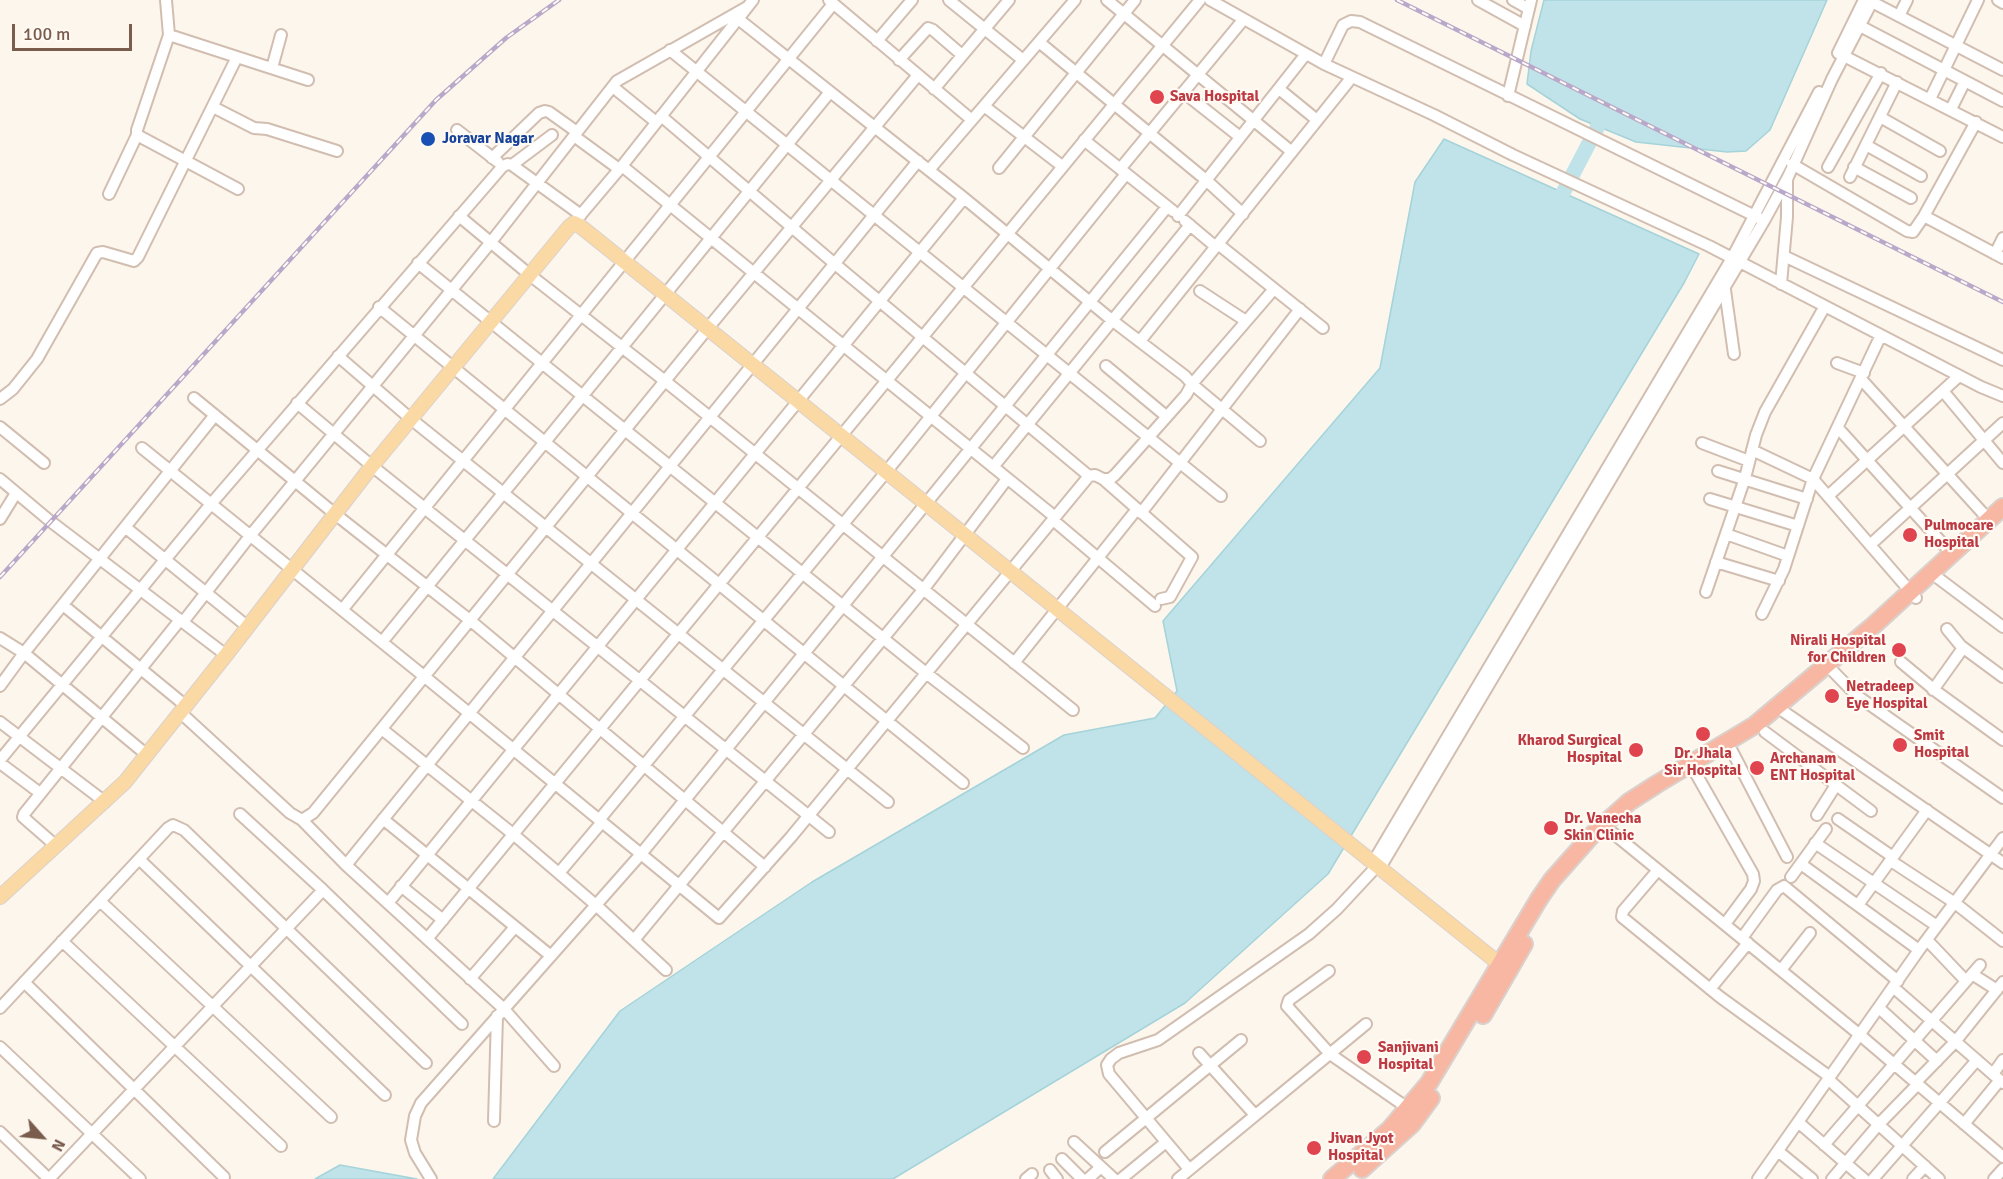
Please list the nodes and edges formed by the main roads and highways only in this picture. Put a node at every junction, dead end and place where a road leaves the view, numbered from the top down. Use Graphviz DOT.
graph roads {
  1 [pos="2003,507"];
  2 [pos="1996,520"];
  3 [pos="1913,595"];
  4 [pos="1782,710"];
  5 [pos="1607,827"];
  6 [pos="0,897"];
  7 [pos="1504,968"];
  8 [pos="1332,1179"];
  9 [pos="1350,1179"];
  1 -- 2 [label="highway"];
  2 -- 3 [label="highway"];
  2 -- 3 [label="highway"];
  3 -- 4 [label="highway"];
  4 -- 5 [label="highway"];
  4 -- 5 [label="highway"];
  5 -- 7 [label="highway"];
  6 -- 7 [label="main road"];
  7 -- 8 [label="highway"];
  7 -- 9 [label="highway"];
}
